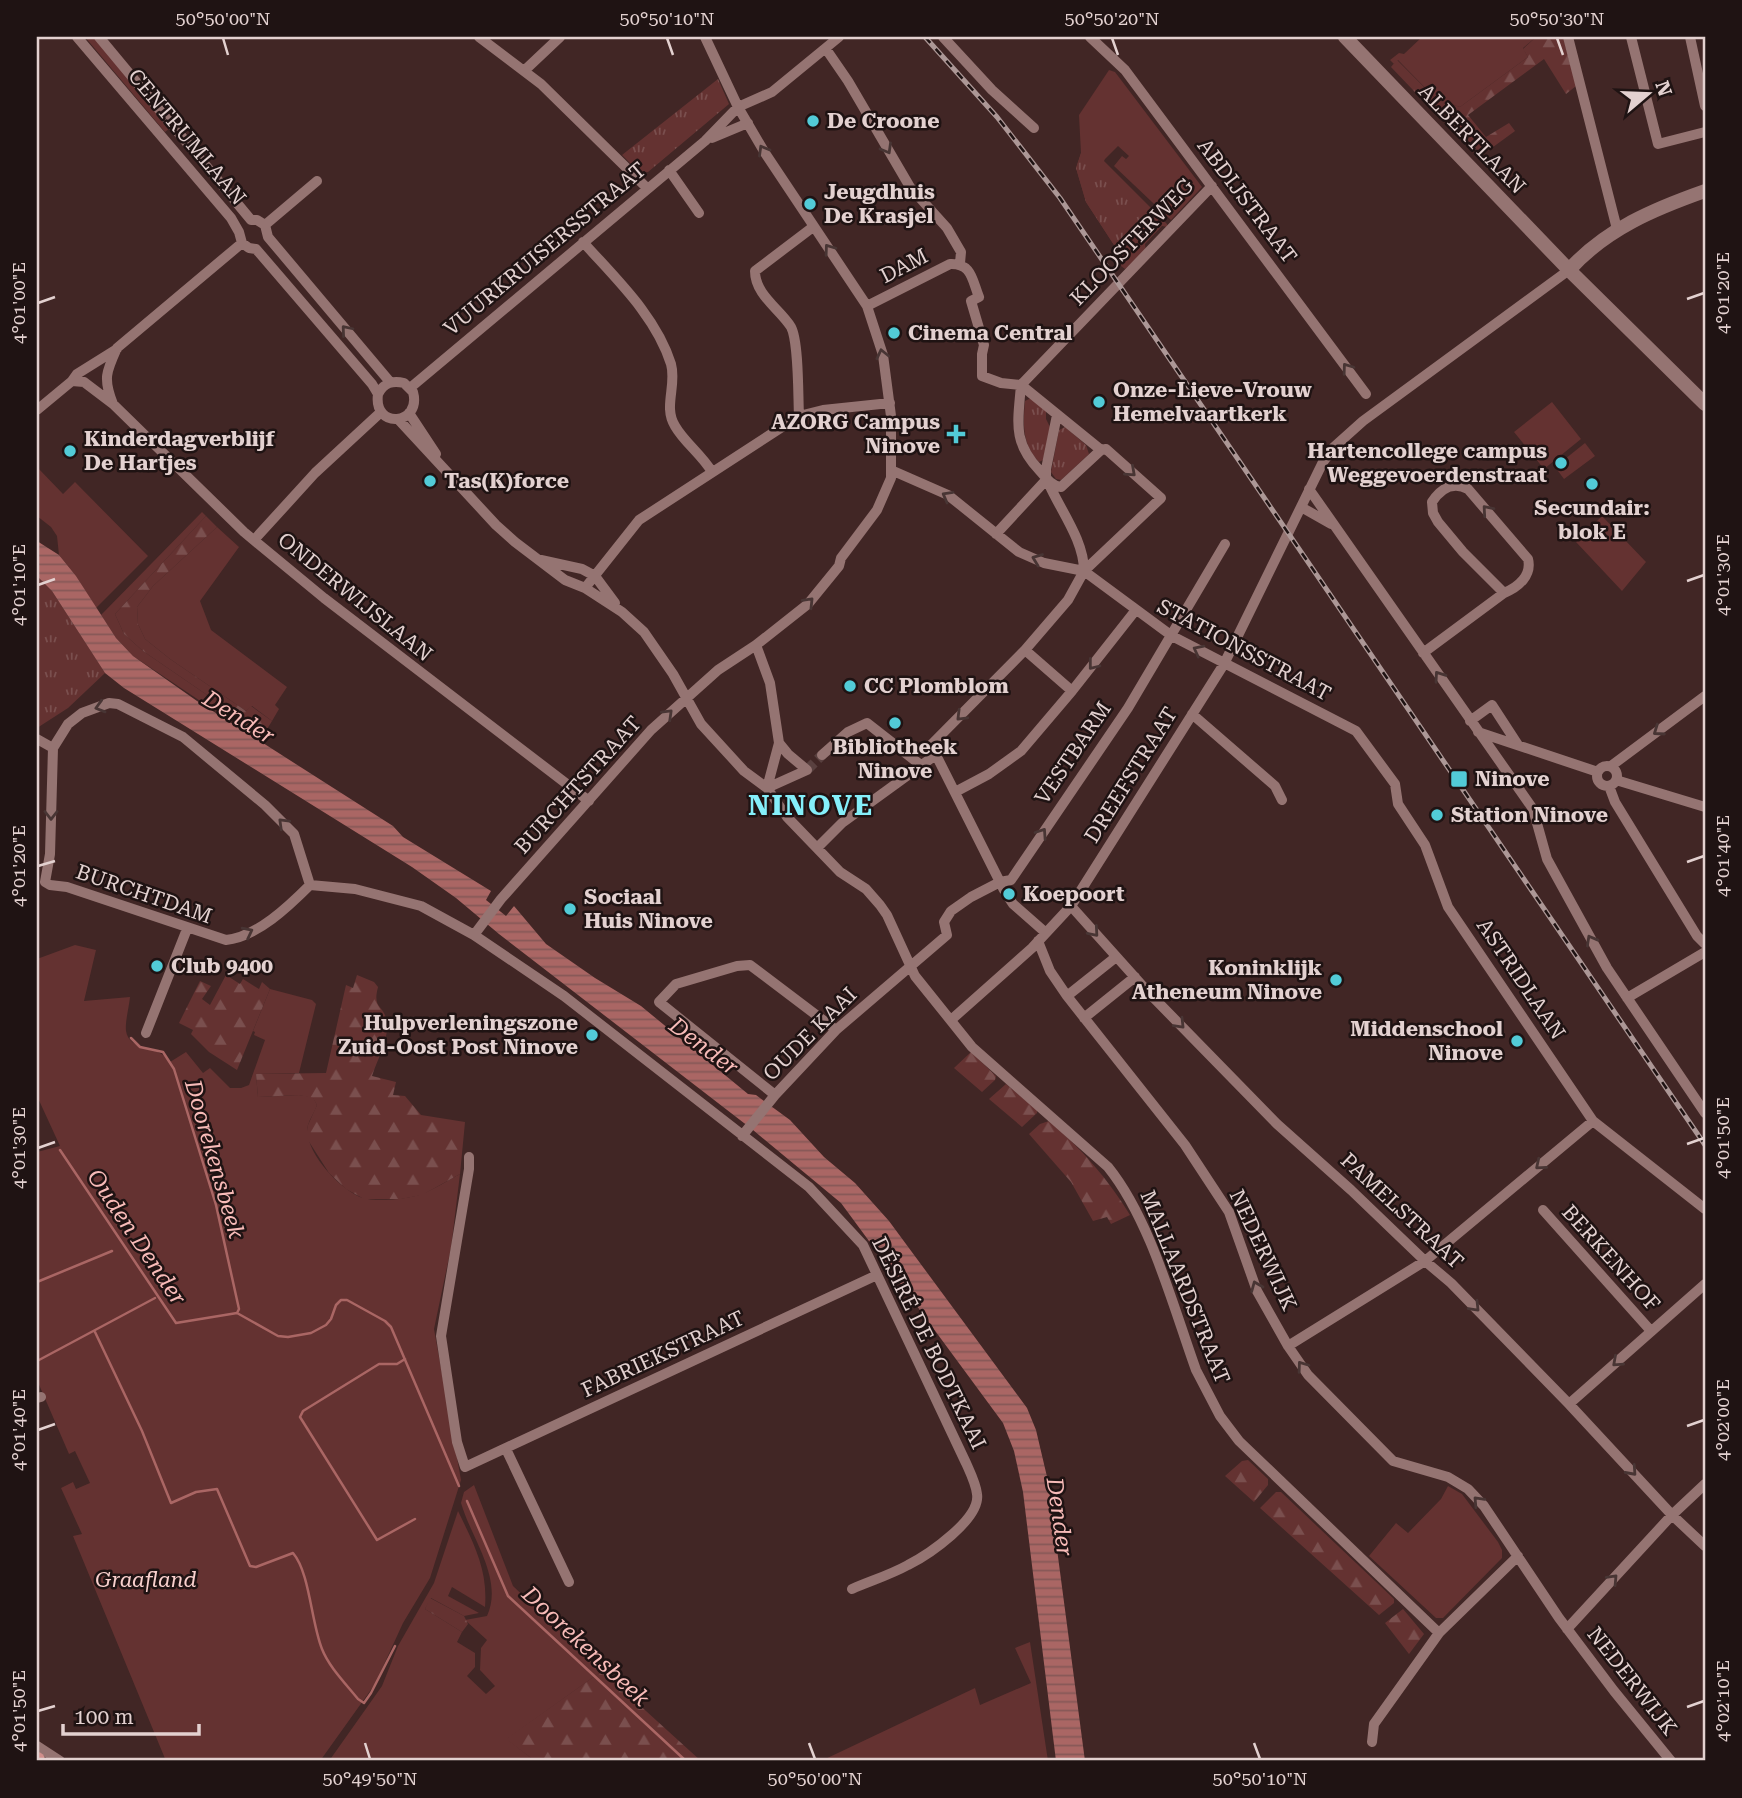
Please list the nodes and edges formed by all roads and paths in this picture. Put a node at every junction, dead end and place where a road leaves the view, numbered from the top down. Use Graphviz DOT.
graph roads {
  1 [pos="77,37"];
  2 [pos="99,37"];
  3 [pos="479,37"];
  4 [pos="560,37"];
  5 [pos="705,37"];
  6 [pos="839,37"];
  7 [pos="943,37"];
  8 [pos="1090,37"];
  9 [pos="1345,37"];
  10 [pos="1568,37"];
  11 [pos="1632,37"];
  12 [pos="1690,37"];
  13 [pos="825,49"];
  14 [pos="525,70"];
  15 [pos="1705,106"];
  16 [pos="738,107"];
  17 [pos="748,123"];
  18 [pos="1034,128"];
  19 [pos="1705,132"];
  20 [pos="182,137"];
  21 [pos="705,141"];
  22 [pos="171,147"];
  23 [pos="669,170"];
  24 [pos="317,181"];
  25 [pos="1212,186"];
  26 [pos="647,188"];
  27 [pos="1705,191"];
  28 [pos="699,214"];
  29 [pos="251,220"];
  30 [pos="265,225"];
  31 [pos="813,227"];
  32 [pos="1617,229"];
  33 [pos="239,232"];
  34 [pos="268,237"];
  35 [pos="583,242"];
  36 [pos="242,243"];
  37 [pos="256,249"];
  38 [pos="960,263"];
  39 [pos="1569,270"];
  40 [pos="867,306"];
  41 [pos="117,348"];
  42 [pos="72,381"];
  43 [pos="390,382"];
  44 [pos="1021,385"];
  45 [pos="410,388"];
  46 [pos="378,394"];
  47 [pos="890,403"];
  48 [pos="113,404"];
  49 [pos="1705,404"];
  50 [pos="37,410"];
  51 [pos="1377,411"];
  52 [pos="381,412"];
  53 [pos="409,413"];
  54 [pos="1057,415"];
  55 [pos="799,416"];
  56 [pos="398,419"];
  57 [pos="1101,450"];
  58 [pos="891,470"];
  59 [pos="712,472"];
  60 [pos="451,478"];
  61 [pos="1047,479"];
  62 [pos="1309,489"];
  63 [pos="1301,507"];
  64 [pos="1333,525"];
  65 [pos="996,534"];
  66 [pos="254,540"];
  67 [pos="1225,544"];
  68 [pos="537,559"];
  69 [pos="1084,571"];
  70 [pos="595,576"];
  71 [pos="585,588"];
  72 [pos="1504,593"];
  73 [pos="1135,611"];
  74 [pos="622,612"];
  75 [pos="1172,636"];
  76 [pos="756,645"];
  77 [pos="1025,650"];
  78 [pos="1423,653"];
  79 [pos="1224,664"];
  80 [pos="1072,691"];
  81 [pos="1705,696"];
  82 [pos="685,698"];
  83 [pos="1192,714"];
  84 [pos="1470,721"];
  85 [pos="1356,731"];
  86 [pos="1478,732"];
  87 [pos="37,739"];
  88 [pos="779,743"];
  89 [pos="1518,745"];
  90 [pos="54,748"];
  91 [pos="934,750"];
  92 [pos="822,755"];
  93 [pos="922,766"];
  94 [pos="1611,766"];
  95 [pos="1598,772"];
  96 [pos="1613,783"];
  97 [pos="767,788"];
  98 [pos="957,791"];
  99 [pos="1282,800"];
  100 [pos="589,801"];
  101 [pos="1705,807"];
  102 [pos="817,848"];
  103 [pos="41,885"];
  104 [pos="310,885"];
  105 [pos="1004,890"];
  106 [pos="1071,906"];
  107 [pos="479,928"];
  108 [pos="187,929"];
  109 [pos="1046,933"];
  110 [pos="1038,941"];
  111 [pos="1705,944"];
  112 [pos="1705,952"];
  113 [pos="1116,957"];
  114 [pos="912,967"];
  115 [pos="1135,977"];
  116 [pos="1067,996"];
  117 [pos="1627,998"];
  118 [pos="1084,1018"];
  119 [pos="951,1020"];
  120 [pos="836,1030"];
  121 [pos="146,1033"];
  122 [pos="775,1095"];
  123 [pos="1705,1113"];
  124 [pos="1593,1121"];
  125 [pos="744,1134"];
  126 [pos="469,1157"];
  127 [pos="1705,1209"];
  128 [pos="1543,1210"];
  129 [pos="1424,1261"];
  130 [pos="877,1275"];
  131 [pos="1705,1284"];
  132 [pos="1651,1331"];
  133 [pos="1288,1346"];
  134 [pos="1569,1404"];
  135 [pos="506,1449"];
  136 [pos="1705,1484"];
  137 [pos="1672,1515"];
  138 [pos="1705,1546"];
  139 [pos="1518,1556"];
  140 [pos="569,1582"];
  141 [pos="852,1589"];
  142 [pos="1567,1629"];
  143 [pos="1439,1633"];
  144 [pos="1372,1742"];
  145 [pos="37,1746"];
  146 [pos="61,1761"];
  147 [pos="1671,1761"];
  1 -- 22 [label="street, CENTRUMLAAN"];
  2 -- 20 [label="street, CENTRUMLAAN"];
  3 -- 14 [label="street"];
  4 -- 14 [label="street"];
  5 -- 16 [label="street, BURCHTSTRAAT"];
  6 -- 13 [label="street"];
  7 -- 18 [label="street"];
  8 -- 25 [label="street, ABDIJSTRAAT"];
  9 -- 39 [label="main road, ALBERTLAAN"];
  10 -- 32 [label="street"];
  11 -- 19 [label="street"];
  12 -- 15 [label="street"];
  13 -- 16 [label="street"];
  13 -- 38 [label="street, one-way"];
  14 -- 26 [label="street"];
  16 -- 17 [label="street, BURCHTSTRAAT"];
  16 -- 21 [label="street, VUURKRUISERSSTRAAT"];
  17 -- 21 [label="street, VUURKRUISERSSTRAAT"];
  31 -- 17 [label="street, BURCHTSTRAAT, one-way"];
  20 -- 22 [label="street"];
  20 -- 29 [label="street, CENTRUMLAAN"];
  21 -- 23 [label="street, VUURKRUISERSSTRAAT"];
  22 -- 33 [label="street, CENTRUMLAAN"];
  23 -- 26 [label="street, VUURKRUISERSSTRAAT"];
  23 -- 28 [label="street"];
  24 -- 30 [label="street"];
  25 -- 44 [label="street, KLOOSTERWEG"];
  51 -- 25 [label="street, ABDIJSTRAAT, one-way"];
  26 -- 35 [label="street, VUURKRUISERSSTRAAT"];
  27 -- 32 [label="main road"];
  29 -- 30 [label="street, CENTRUMLAAN"];
  29 -- 33 [label="street, CENTRUMLAAN"];
  30 -- 34 [label="street"];
  40 -- 31 [label="street, BURCHTSTRAAT, one-way"];
  31 -- 55 [label="street"];
  32 -- 39 [label="main road"];
  33 -- 36 [label="street, CENTRUMLAAN"];
  34 -- 37 [label="street"];
  43 -- 34 [label="street, one-way"];
  35 -- 45 [label="street, VUURKRUISERSSTRAAT"];
  35 -- 59 [label="street"];
  36 -- 37 [label="street"];
  36 -- 41 [label="street"];
  37 -- 46 [label="street"];
  38 -- 40 [label="street, DAM"];
  38 -- 44 [label="street, DAM"];
  39 -- 49 [label="main road, ALBERTLAAN"];
  39 -- 51 [label="street, DREEFSTRAAT"];
  47 -- 40 [label="street, BURCHTSTRAAT, one-way"];
  41 -- 42 [label="street"];
  41 -- 48 [label="street"];
  42 -- 48 [label="street, ONDERWIJSLAAN"];
  42 -- 50 [label="street"];
  43 -- 45 [label="street"];
  43 -- 46 [label="street"];
  44 -- 54 [label="street"];
  44 -- 61 [label="street"];
  45 -- 53 [label="street"];
  46 -- 52 [label="street"];
  47 -- 55 [label="street"];
  47 -- 58 [label="street, BURCHTSTRAAT"];
  48 -- 66 [label="street, ONDERWIJSLAAN"];
  51 -- 62 [label="street, DREEFSTRAAT"];
  52 -- 56 [label="street"];
  52 -- 66 [label="street"];
  53 -- 56 [label="street"];
  53 -- 60 [label="street"];
  54 -- 57 [label="street"];
  54 -- 61 [label="street"];
  55 -- 59 [label="street"];
  56 -- 60 [label="street"];
  57 -- 61 [label="street"];
  57 -- 69 [label="street, one-way"];
  65 -- 58 [label="street, one-way"];
  76 -- 58 [label="street, BURCHTSTRAAT, one-way"];
  59 -- 70 [label="street"];
  60 -- 68 [label="street"];
  61 -- 65 [label="street"];
  61 -- 69 [label="street"];
  62 -- 63 [label="street, DREEFSTRAAT"];
  62 -- 64 [label="street"];
  63 -- 64 [label="street"];
  63 -- 79 [label="street, DREEFSTRAAT"];
  64 -- 78 [label="street"];
  69 -- 65 [label="street, one-way"];
  66 -- 100 [label="street, ONDERWIJSLAAN"];
  67 -- 75 [label="street, VESTBARM"];
  68 -- 70 [label="street"];
  68 -- 71 [label="street"];
  69 -- 73 [label="street, STATIONSSTRAAT"];
  69 -- 77 [label="street"];
  70 -- 71 [label="street"];
  70 -- 74 [label="street"];
  71 -- 74 [label="street"];
  72 -- 72 [label="street, one-way"];
  72 -- 78 [label="street"];
  73 -- 75 [label="street, STATIONSSTRAAT"];
  73 -- 80 [label="street, one-way"];
  74 -- 82 [label="street"];
  79 -- 75 [label="street, STATIONSSTRAAT, one-way"];
  105 -- 75 [label="street, VESTBARM, one-way"];
  76 -- 82 [label="street, BURCHTSTRAAT"];
  76 -- 88 [label="street"];
  77 -- 80 [label="street"];
  77 -- 91 [label="street, one-way"];
  84 -- 78 [label="street, one-way"];
  79 -- 83 [label="street, DREEFSTRAAT"];
  79 -- 85 [label="street, STATIONSSTRAAT"];
  80 -- 98 [label="street"];
  81 -- 94 [label="street, one-way"];
  82 -- 97 [label="street, MALLAARDSTRAAT"];
  100 -- 82 [label="street, BURCHTSTRAAT, one-way"];
  83 -- 99 [label="street"];
  83 -- 106 [label="street, DREEFSTRAAT"];
  84 -- 86 [label="street"];
  84 -- 89 [label="street"];
  85 -- 124 [label="street, ASTRIDLAAN"];
  86 -- 89 [label="street"];
  117 -- 86 [label="street, one-way"];
  87 -- 90 [label="street"];
  88 -- 97 [label="street"];
  88 -- 97 [label="street"];
  89 -- 95 [label="street"];
  90 -- 103 [label="street, one-way"];
  104 -- 90 [label="street, one-way"];
  91 -- 93 [label="street"];
  91 -- 98 [label="street"];
  92 -- 93 [label="street"];
  93 -- 102 [label="street"];
  94 -- 95 [label="street"];
  94 -- 96 [label="street"];
  95 -- 96 [label="street"];
  96 -- 101 [label="street"];
  96 -- 111 [label="street"];
  97 -- 102 [label="street, MALLAARDSTRAAT"];
  98 -- 105 [label="street"];
  100 -- 107 [label="street, BURCHTSTRAAT"];
  102 -- 114 [label="street, MALLAARDSTRAAT"];
  103 -- 108 [label="street, BURCHTDAM"];
  104 -- 107 [label="street, DÉSIRÉ DE BODTKAAI"];
  108 -- 104 [label="street, BURCHTDAM, one-way"];
  105 -- 109 [label="street"];
  105 -- 114 [label="street, VESTBARM"];
  106 -- 109 [label="street, DREEFSTRAAT"];
  106 -- 113 [label="street, PAMELSTRAAT, one-way"];
  107 -- 125 [label="street, DÉSIRÉ DE BODTKAAI"];
  108 -- 121 [label="street"];
  109 -- 110 [label="street, DREEFSTRAAT"];
  110 -- 116 [label="street, NEDERWIJK"];
  110 -- 119 [label="street, DREEFSTRAAT"];
  112 -- 117 [label="street"];
  113 -- 115 [label="street, PAMELSTRAAT"];
  113 -- 116 [label="street"];
  114 -- 119 [label="street, MALLAARDSTRAAT"];
  114 -- 120 [label="street, OUDE KAAI"];
  115 -- 118 [label="street"];
  115 -- 129 [label="street, PAMELSTRAAT, one-way"];
  116 -- 118 [label="street, NEDERWIJK"];
  117 -- 123 [label="street"];
  133 -- 118 [label="street, NEDERWIJK, one-way"];
  119 -- 143 [label="street, MALLAARDSTRAAT"];
  120 -- 122 [label="street, OUDE KAAI"];
  120 -- 122 [label="street"];
  122 -- 125 [label="street, OUDE KAAI"];
  124 -- 127 [label="street, ASTRIDLAAN"];
  124 -- 129 [label="street, one-way"];
  125 -- 130 [label="street, DÉSIRÉ DE BODTKAAI"];
  126 -- 135 [label="street, FABRIEKSTRAAT"];
  128 -- 132 [label="street, BERKENHOF"];
  129 -- 133 [label="street"];
  129 -- 134 [label="street, PAMELSTRAAT, one-way"];
  130 -- 135 [label="street, FABRIEKSTRAAT"];
  130 -- 141 [label="street, DÉSIRÉ DE BODTKAAI"];
  131 -- 132 [label="street"];
  132 -- 134 [label="street, one-way"];
  139 -- 133 [label="street, NEDERWIJK, one-way"];
  134 -- 137 [label="street, PAMELSTRAAT, one-way"];
  135 -- 140 [label="street"];
  136 -- 137 [label="street"];
  137 -- 138 [label="street, PAMELSTRAAT"];
  142 -- 137 [label="street, one-way"];
  139 -- 142 [label="street, NEDERWIJK"];
  139 -- 143 [label="street"];
  142 -- 147 [label="street, NEDERWIJK"];
  143 -- 144 [label="street"];
  145 -- 146 [label="street"];
}
